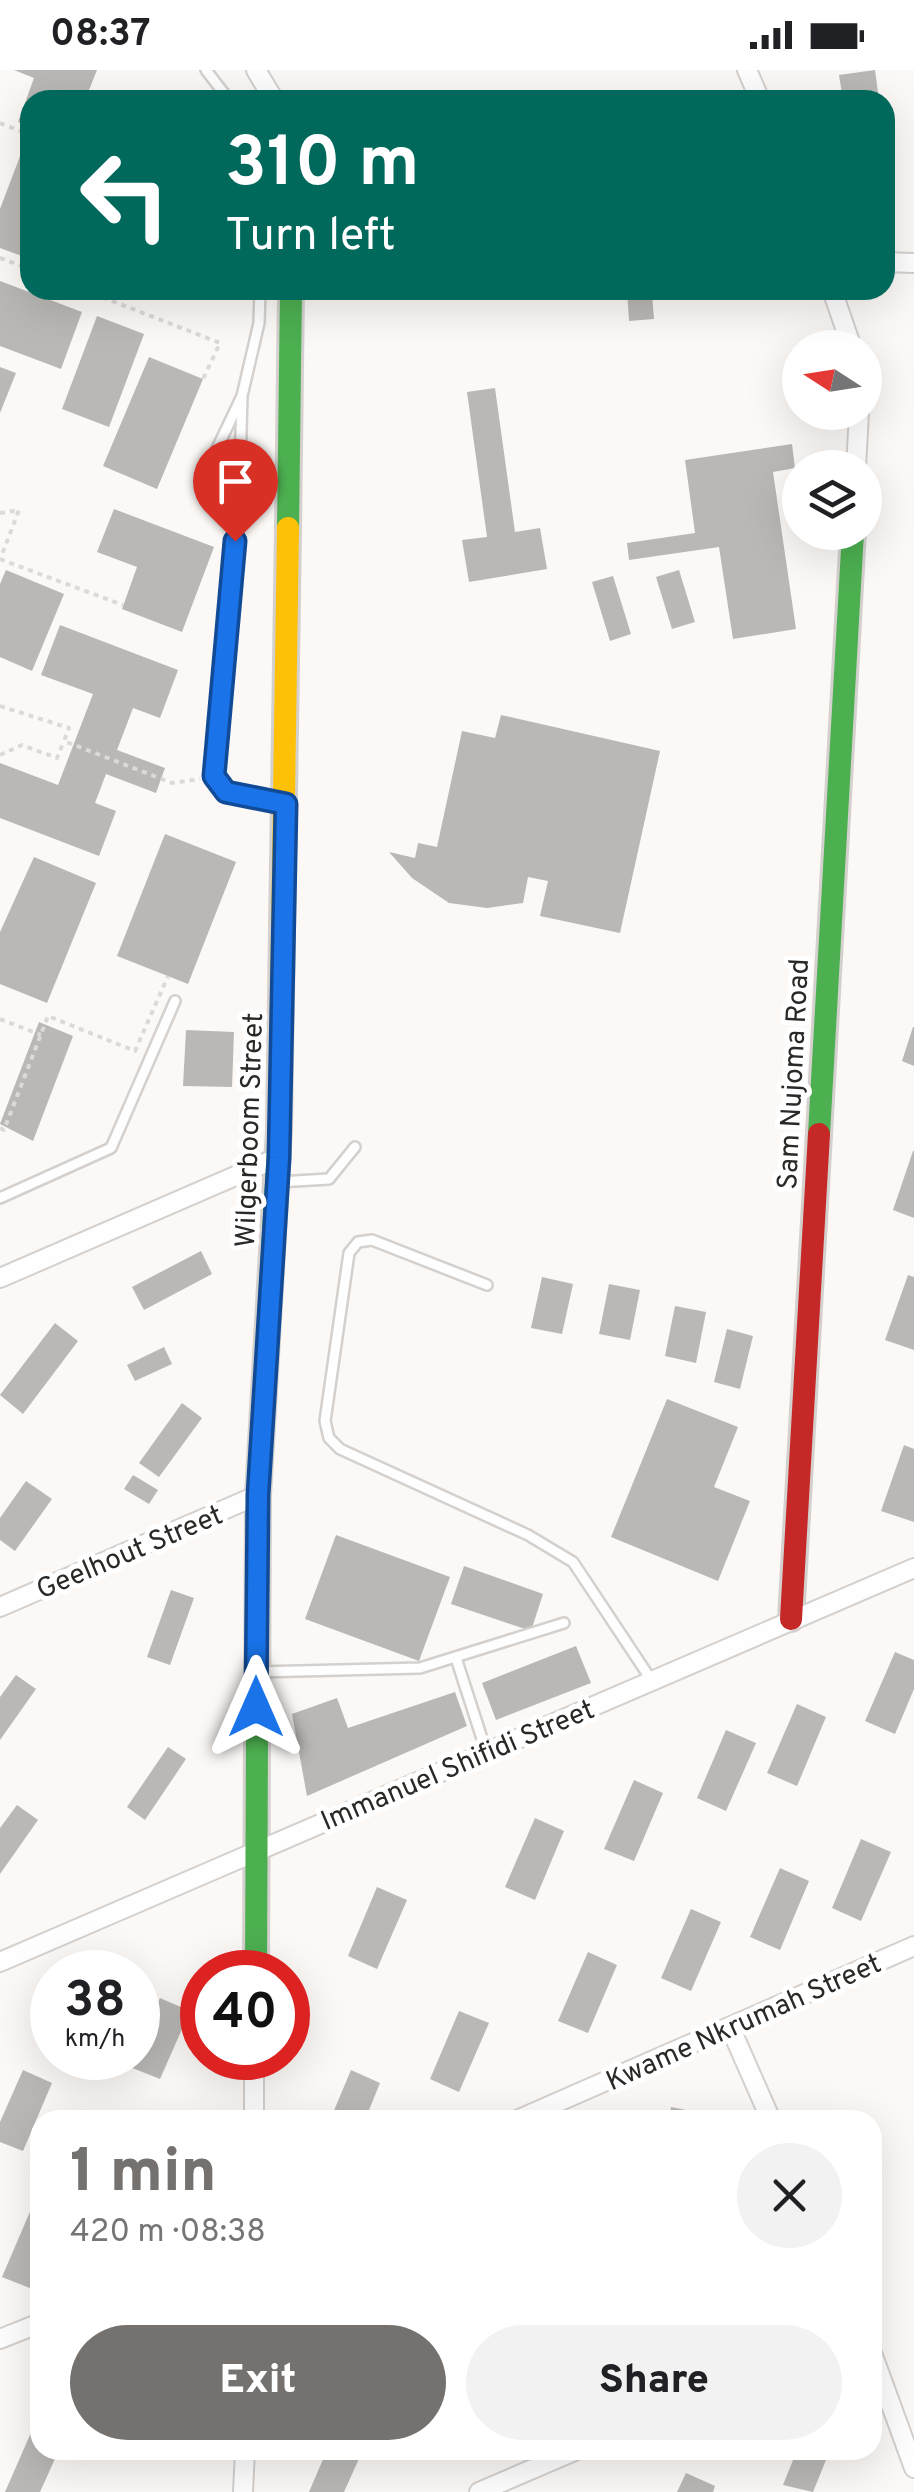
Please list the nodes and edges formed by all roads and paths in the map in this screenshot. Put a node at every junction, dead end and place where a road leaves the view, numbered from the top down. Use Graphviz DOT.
graph roads {
  1 [pos="109,300"];
  2 [pos="260,300"];
  3 [pos="291,300"];
  4 [pos="835,300"];
  5 [pos="846,330"];
  6 [pos="203,380"];
  7 [pos="242,396"];
  8 [pos="239,502"];
  9 [pos="0,513"];
  10 [pos="852,550"];
  11 [pos="0,559"];
  12 [pos="123,604"];
  13 [pos="0,706"];
  14 [pos="64,741"];
  15 [pos="0,755"];
  16 [pos="214,776"];
  17 [pos="286,804"];
  18 [pos="168,976"];
  19 [pos="176,1000"];
  20 [pos="0,1020"];
  21 [pos="41,1035"];
  22 [pos="0,1128"];
  23 [pos="356,1147"];
  24 [pos="279,1158"];
  25 [pos="278,1182"];
  26 [pos="0,1198"];
  27 [pos="0,1278"];
  28 [pos="487,1285"];
  29 [pos="258,1495"];
  30 [pos="914,1568"];
  31 [pos="0,1607"];
  32 [pos="790,1619"];
  33 [pos="564,1623"];
  34 [pos="456,1658"];
  35 [pos="255,1672"];
  36 [pos="652,1681"];
  37 [pos="486,1752"];
  38 [pos="257,1850"];
  39 [pos="914,1946"];
  40 [pos="256,1950"];
  41 [pos="0,1962"];
  42 [pos="730,2027"];
  43 [pos="254,2080"];
  44 [pos="254,2110"];
  45 [pos="540,2110"];
  46 [pos="767,2110"];
  47 [pos="30,2327"];
  48 [pos="0,2339"];
  49 [pos="882,2380"];
  50 [pos="244,2460"];
  51 [pos="553,2460"];
  52 [pos="914,2468"];
  53 [pos="243,2492"];
  54 [pos="479,2492"];
  1 -- 6 [label="path"];
  2 -- 7 [label="lane"];
  3 -- 17 [label="street, Wilgerboom Street"];
  4 -- 5 [label="street"];
  7 -- 8 [label="lane"];
  7 -- 8 [label="lane"];
  8 -- 16 [label="lane"];
  9 -- 11 [label="path"];
  10 -- 32 [label="street, Sam Nujoma Road"];
  11 -- 12 [label="path"];
  13 -- 14 [label="path"];
  14 -- 15 [label="path"];
  14 -- 16 [label="path"];
  16 -- 17 [label="lane"];
  17 -- 24 [label="street, Wilgerboom Street"];
  18 -- 21 [label="path"];
  19 -- 26 [label="lane"];
  20 -- 21 [label="path"];
  21 -- 22 [label="path"];
  23 -- 25 [label="lane"];
  24 -- 25 [label="street, Wilgerboom Street"];
  24 -- 27 [label="street"];
  25 -- 29 [label="street, Wilgerboom Street"];
  28 -- 36 [label="lane"];
  29 -- 31 [label="street, Geelhout Street"];
  29 -- 35 [label="street, Wilgerboom Street"];
  30 -- 32 [label="street, Immanuel Shifidi Street"];
  32 -- 36 [label="street, Immanuel Shifidi Street"];
  33 -- 34 [label="lane"];
  34 -- 35 [label="lane"];
  34 -- 37 [label="lane"];
  35 -- 38 [label="street, Wilgerboom Street"];
  36 -- 37 [label="street, Immanuel Shifidi Street"];
  37 -- 38 [label="street, Immanuel Shifidi Street"];
  38 -- 40 [label="street, Wilgerboom Street"];
  38 -- 41 [label="street, Immanuel Shifidi Street"];
  39 -- 42 [label="street, Kwame Nkrumah Street"];
  42 -- 45 [label="street, Kwame Nkrumah Street"];
  42 -- 46 [label="street"];
  43 -- 44 [label="street"];
  47 -- 48 [label="street"];
  49 -- 52 [label="street"];
  50 -- 53 [label="street"];
  51 -- 54 [label="street"];
}
